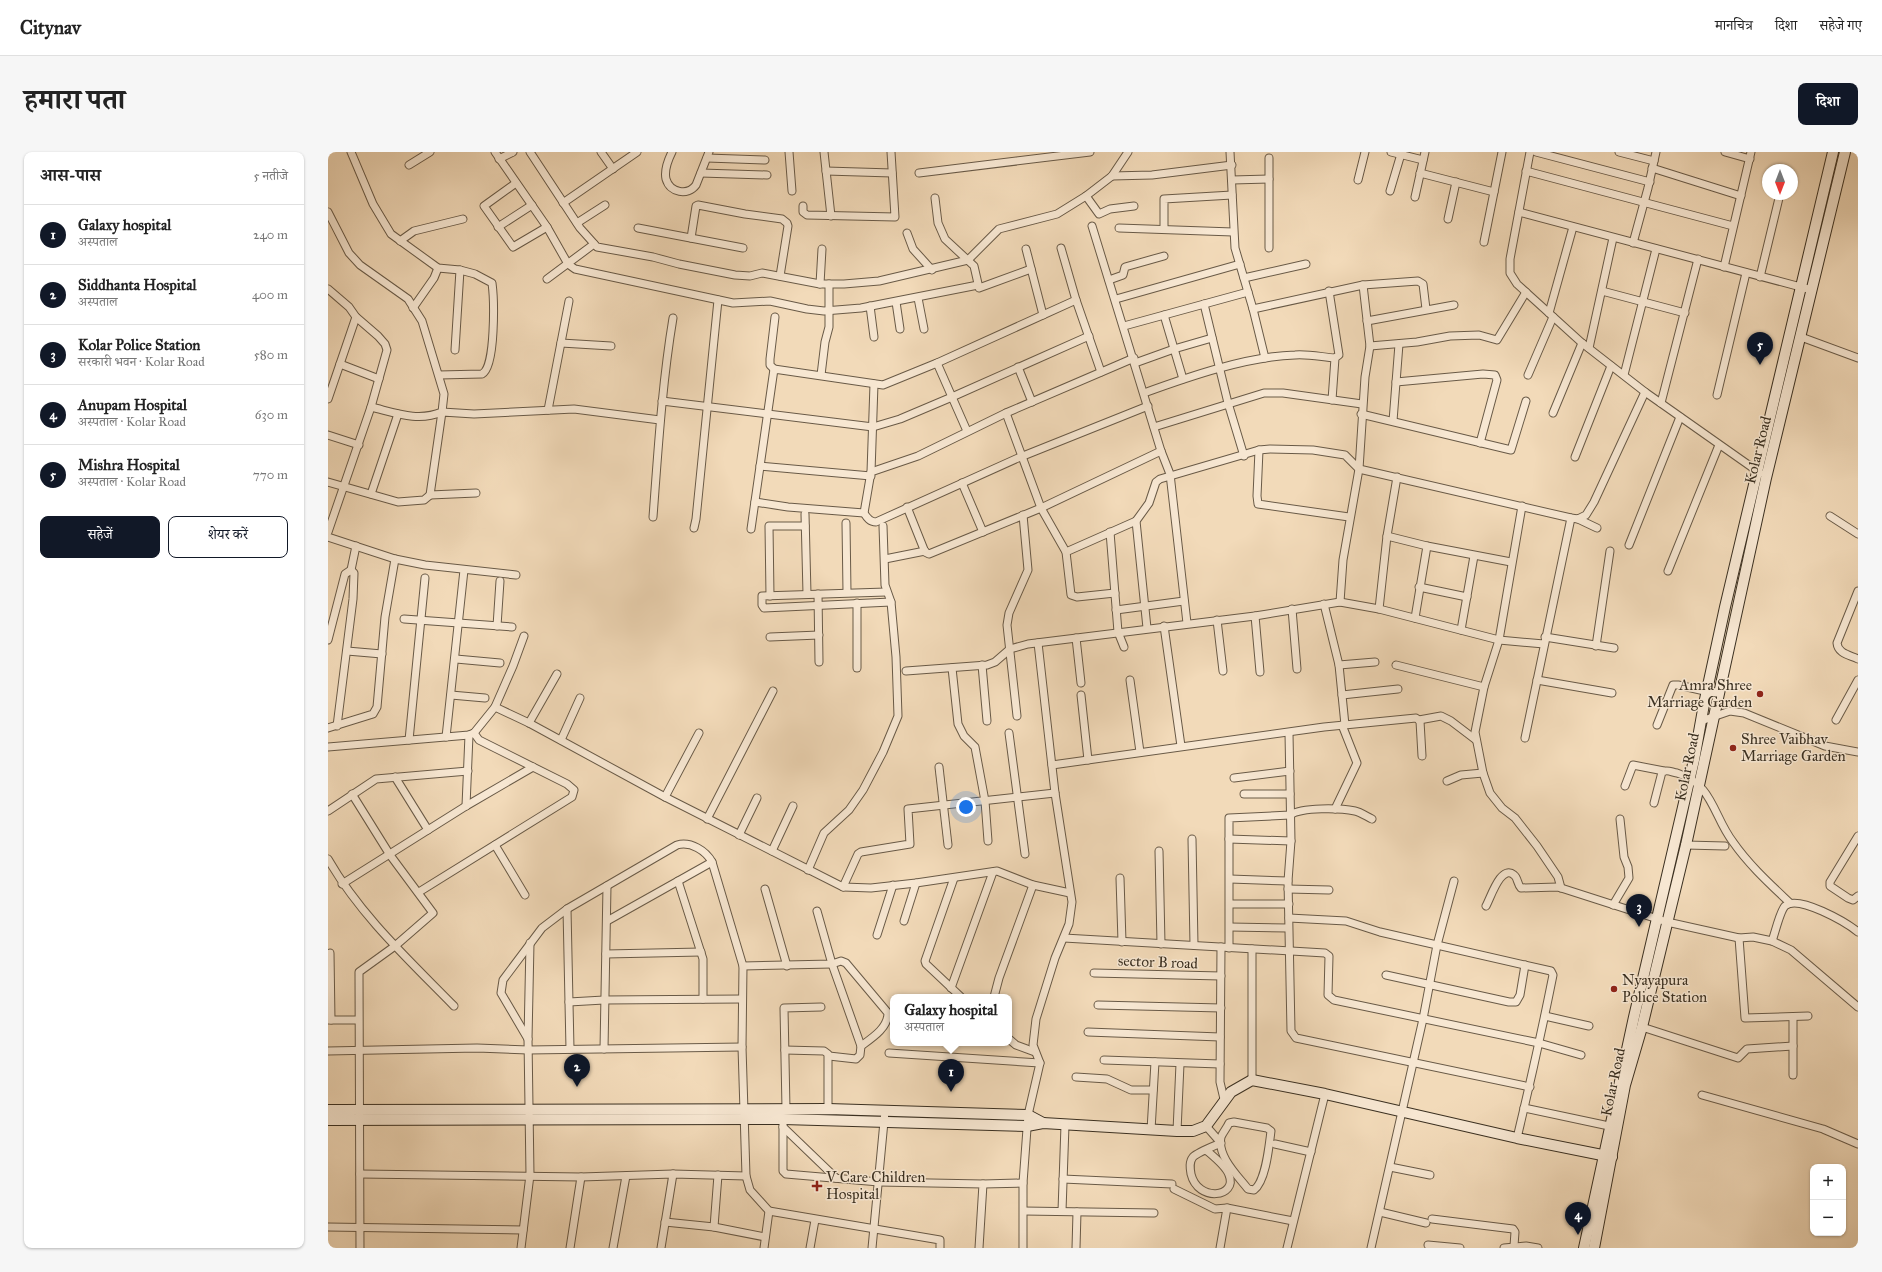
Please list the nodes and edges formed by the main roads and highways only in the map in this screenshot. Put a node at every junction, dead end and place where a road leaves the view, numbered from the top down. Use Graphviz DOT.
graph roads {
  1 [pos="1833,152"];
  2 [pos="1845,152"];
  3 [pos="1641,1007"];
  4 [pos="328,1110"];
  5 [pos="359,1115"];
  6 [pos="744,1115"];
  7 [pos="328,1120"];
  8 [pos="1043,1123"];
  9 [pos="1608,1156"];
  10 [pos="1584,1248"];
  11 [pos="1594,1248"];
  1 -- 3 [label="main road, Kolar Road"];
  2 -- 3 [label="main road, Kolar Road"];
  3 -- 9 [label="main road, Kolar Road"];
  3 -- 9 [label="main road, Kolar Road"];
  4 -- 5 [label="main road"];
  5 -- 6 [label="main road"];
  5 -- 7 [label="main road"];
  6 -- 8 [label="main road"];
  6 -- 8 [label="main road"];
  8 -- 9 [label="main road"];
  9 -- 10 [label="main road, Kolar Road"];
  9 -- 11 [label="main road, Kolar Road"];
}
